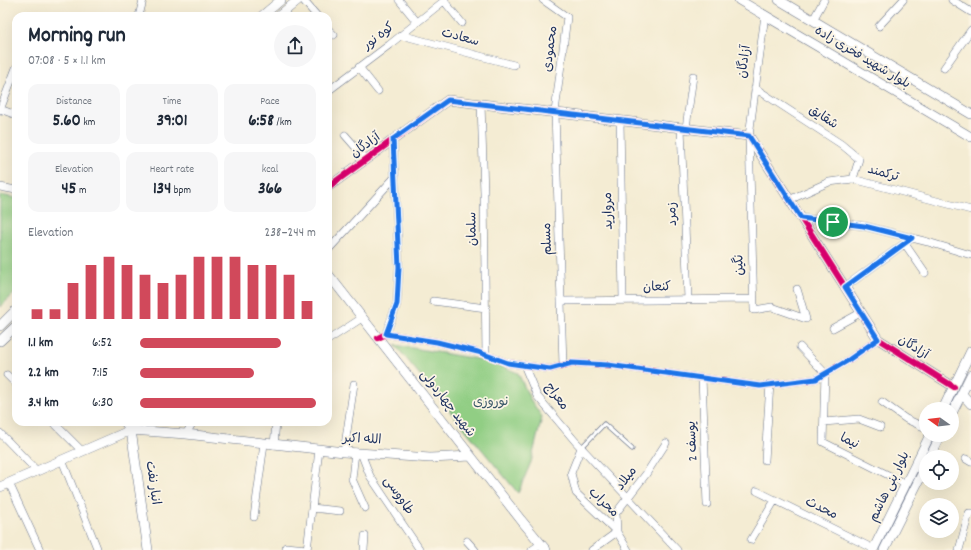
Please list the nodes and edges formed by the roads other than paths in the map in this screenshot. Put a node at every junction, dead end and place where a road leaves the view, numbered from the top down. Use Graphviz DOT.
graph roads {
  1 [pos="143,0"];
  2 [pos="281,0"];
  3 [pos="298,0"];
  4 [pos="304,0"];
  5 [pos="399,0"];
  6 [pos="444,0"];
  7 [pos="543,0"];
  8 [pos="739,0"];
  9 [pos="779,0"];
  10 [pos="824,0"];
  11 [pos="903,0"];
  12 [pos="952,0"];
  13 [pos="962,3"];
  14 [pos="140,12"];
  15 [pos="267,12"];
  16 [pos="284,12"];
  17 [pos="314,12"];
  18 [pos="971,12"];
  19 [pos="765,15"];
  20 [pos="813,20"];
  21 [pos="417,22"];
  22 [pos="462,23"];
  23 [pos="879,26"];
  24 [pos="971,30"];
  25 [pos="332,33"];
  26 [pos="334,35"];
  27 [pos="401,36"];
  28 [pos="514,65"];
  29 [pos="359,67"];
  30 [pos="944,68"];
  31 [pos="693,76"];
  32 [pos="12,78"];
  33 [pos="332,88"];
  34 [pos="755,88"];
  35 [pos="378,91"];
  36 [pos="481,104"];
  37 [pos="0,109"];
  38 [pos="555,112"];
  39 [pos="12,114"];
  40 [pos="971,114"];
  41 [pos="620,120"];
  42 [pos="683,128"];
  43 [pos="345,135"];
  44 [pos="749,136"];
  45 [pos="971,137"];
  46 [pos="393,139"];
  47 [pos="366,159"];
  48 [pos="395,177"];
  49 [pos="853,179"];
  50 [pos="332,184"];
  51 [pos="0,187"];
  52 [pos="12,189"];
  53 [pos="790,200"];
  54 [pos="971,210"];
  55 [pos="801,218"];
  56 [pos="912,238"];
  57 [pos="905,244"];
  58 [pos="332,246"];
  59 [pos="971,255"];
  60 [pos="925,274"];
  61 [pos="332,279"];
  62 [pos="845,287"];
  63 [pos="797,289"];
  64 [pos="753,298"];
  65 [pos="688,299"];
  66 [pos="623,300"];
  67 [pos="433,301"];
  68 [pos="562,301"];
  69 [pos="486,308"];
  70 [pos="862,312"];
  71 [pos="12,317"];
  72 [pos="362,318"];
  73 [pos="0,326"];
  74 [pos="833,328"];
  75 [pos="12,330"];
  76 [pos="382,336"];
  77 [pos="332,337"];
  78 [pos="878,339"];
  79 [pos="0,341"];
  80 [pos="800,347"];
  81 [pos="971,351"];
  82 [pos="486,355"];
  83 [pos="524,365"];
  84 [pos="563,365"];
  85 [pos="825,373"];
  86 [pos="7,375"];
  87 [pos="971,375"];
  88 [pos="702,378"];
  89 [pos="12,380"];
  90 [pos="354,384"];
  91 [pos="770,384"];
  92 [pos="954,387"];
  93 [pos="962,394"];
  94 [pos="882,402"];
  95 [pos="946,402"];
  96 [pos="958,402"];
  97 [pos="971,404"];
  98 [pos="824,422"];
  99 [pos="919,425"];
  100 [pos="57,426"];
  101 [pos="128,426"];
  102 [pos="191,426"];
  103 [pos="276,426"];
  104 [pos="880,427"];
  105 [pos="132,430"];
  106 [pos="0,433"];
  107 [pos="186,434"];
  108 [pos="927,442"];
  109 [pos="666,443"];
  110 [pos="264,444"];
  111 [pos="274,445"];
  112 [pos="581,448"];
  113 [pos="632,449"];
  114 [pos="319,450"];
  115 [pos="82,451"];
  116 [pos="344,452"];
  117 [pos="358,453"];
  118 [pos="471,456"];
  119 [pos="62,460"];
  120 [pos="765,460"];
  121 [pos="38,470"];
  122 [pos="919,480"];
  123 [pos="9,483"];
  124 [pos="906,484"];
  125 [pos="0,487"];
  126 [pos="758,491"];
  127 [pos="628,497"];
  128 [pos="775,500"];
  129 [pos="708,504"];
  130 [pos="312,508"];
  131 [pos="365,508"];
  132 [pos="340,511"];
  133 [pos="971,513"];
  134 [pos="254,517"];
  135 [pos="616,532"];
  136 [pos="365,536"];
  137 [pos="751,540"];
  138 [pos="467,541"];
  139 [pos="286,547"];
  140 [pos="543,547"];
  141 [pos="97,548"];
  142 [pos="873,549"];
  143 [pos="40,550"];
  144 [pos="148,550"];
  145 [pos="307,550"];
  146 [pos="364,550"];
  147 [pos="420,550"];
  148 [pos="475,550"];
  149 [pos="532,550"];
  150 [pos="592,550"];
  151 [pos="628,550"];
  152 [pos="677,550"];
  153 [pos="884,550"];
  154 [pos="959,550"];
  1 -- 14 [label="street"];
  2 -- 15 [label="street"];
  3 -- 16 [label="street"];
  4 -- 17 [label="street"];
  5 -- 21 [label="street"];
  6 -- 21 [label="street, کوه نور"];
  6 -- 22 [label="street"];
  7 -- 38 [label="street, محمودی"];
  8 -- 19 [label="street, بلوار شهید فخری زاده"];
  9 -- 20 [label="street, بلوار شهید فخری زاده"];
  10 -- 20 [label="street"];
  11 -- 23 [label="street"];
  12 -- 13 [label="street"];
  13 -- 18 [label="street"];
  19 -- 34 [label="street, آزادگان"];
  19 -- 45 [label="street, بلوار شهید فخری زاده"];
  20 -- 40 [label="street, بلوار شهید فخری زاده"];
  21 -- 27 [label="street, کوه نور"];
  24 -- 30 [label="street"];
  25 -- 26 [label="street"];
  27 -- 28 [label="street, سعادت"];
  27 -- 29 [label="street, کوه نور"];
  29 -- 33 [label="street, کوه نور"];
  29 -- 35 [label="street"];
  31 -- 42 [label="street, زمرد"];
  32 -- 37 [label="street"];
  34 -- 44 [label="street, آزادگان"];
  34 -- 49 [label="street, شقایق"];
  36 -- 38 [label="street, آزادگان"];
  36 -- 46 [label="street, آزادگان"];
  36 -- 69 [label="street, سلمان"];
  37 -- 39 [label="street"];
  38 -- 41 [label="street, آزادگان"];
  38 -- 68 [label="street, مسلم"];
  41 -- 42 [label="street, آزادگان"];
  41 -- 66 [label="street, مروارید"];
  42 -- 44 [label="street, آزادگان"];
  42 -- 65 [label="street, زمرد"];
  43 -- 47 [label="street"];
  44 -- 53 [label="street, آزادگان"];
  44 -- 64 [label="street, نگین"];
  46 -- 47 [label="street, آزادگان"];
  46 -- 48 [label="street"];
  47 -- 50 [label="street, آزادگان"];
  48 -- 58 [label="street"];
  48 -- 76 [label="street"];
  49 -- 53 [label="street, ترکمند"];
  49 -- 54 [label="street, ترکمند"];
  51 -- 52 [label="street"];
  53 -- 55 [label="street, آزادگان"];
  55 -- 56 [label="street"];
  55 -- 62 [label="street, آزادگان"];
  56 -- 57 [label="street"];
  56 -- 59 [label="street"];
  57 -- 60 [label="street"];
  57 -- 62 [label="street"];
  61 -- 72 [label="street, شهید چهاردولی"];
  62 -- 70 [label="street, آزادگان"];
  63 -- 64 [label="street"];
  64 -- 65 [label="street, کنعان"];
  65 -- 66 [label="street, کنعان"];
  66 -- 68 [label="street, کنعان"];
  67 -- 69 [label="street"];
  68 -- 84 [label="street, مسلم"];
  69 -- 82 [label="street, سلمان"];
  70 -- 74 [label="street"];
  70 -- 78 [label="street, آزادگان"];
  71 -- 73 [label="street"];
  72 -- 76 [label="street, شهید چهاردولی"];
  72 -- 77 [label="street"];
  75 -- 79 [label="street"];
  76 -- 82 [label="street"];
  76 -- 118 [label="street, شهید چهاردولی"];
  78 -- 85 [label="street"];
  78 -- 92 [label="street, آزادگان"];
  80 -- 85 [label="street"];
  81 -- 92 [label="street"];
  82 -- 83 [label="street"];
  83 -- 84 [label="street"];
  83 -- 112 [label="street, معراج"];
  84 -- 88 [label="street"];
  85 -- 91 [label="street"];
  85 -- 98 [label="street, نیما"];
  86 -- 89 [label="street"];
  87 -- 93 [label="street"];
  88 -- 91 [label="street"];
  88 -- 129 [label="street, یوسف 2"];
  90 -- 116 [label="street"];
  91 -- 120 [label="street"];
  92 -- 95 [label="street"];
  93 -- 96 [label="street"];
  93 -- 97 [label="street"];
  94 -- 99 [label="street"];
  98 -- 104 [label="street"];
  98 -- 124 [label="street, نیما"];
  100 -- 115 [label="street"];
  101 -- 105 [label="street"];
  102 -- 107 [label="street"];
  103 -- 111 [label="street"];
  105 -- 107 [label="street, الله اکبر"];
  105 -- 115 [label="street, الله اکبر"];
  105 -- 144 [label="street, انبار نفت"];
  106 -- 121 [label="street"];
  107 -- 110 [label="street, الله اکبر"];
  108 -- 124 [label="street, بلوار بنی هاشم"];
  109 -- 127 [label="street, میلاد"];
  110 -- 111 [label="street, الله اکبر"];
  110 -- 134 [label="street"];
  111 -- 114 [label="street, الله اکبر"];
  112 -- 113 [label="lane"];
  112 -- 127 [label="street, معراج"];
  112 -- 135 [label="street, محراب"];
  114 -- 116 [label="street, الله اکبر"];
  114 -- 130 [label="street"];
  115 -- 119 [label="street, الله اکبر"];
  116 -- 117 [label="street, الله اکبر"];
  117 -- 118 [label="street, الله اکبر"];
  117 -- 131 [label="street"];
  117 -- 147 [label="street, طاووسی"];
  118 -- 140 [label="street, شهید چهاردولی"];
  119 -- 121 [label="street, الله اکبر"];
  119 -- 141 [label="street"];
  121 -- 123 [label="street, الله اکبر"];
  122 -- 153 [label="street, بلوار بنی هاشم"];
  123 -- 125 [label="street, الله اکبر"];
  123 -- 143 [label="street"];
  124 -- 142 [label="street, بلوار بنی هاشم"];
  126 -- 128 [label="street, محدث"];
  127 -- 135 [label="street, میلاد"];
  127 -- 152 [label="street, معراج"];
  128 -- 137 [label="street"];
  128 -- 142 [label="street, محدث"];
  130 -- 132 [label="street"];
  130 -- 145 [label="street"];
  133 -- 154 [label="street"];
  135 -- 150 [label="street"];
  135 -- 151 [label="street, محراب"];
  136 -- 146 [label="street"];
  138 -- 148 [label="street"];
  139 -- 145 [label="street"];
  140 -- 149 [label="street"];
}
